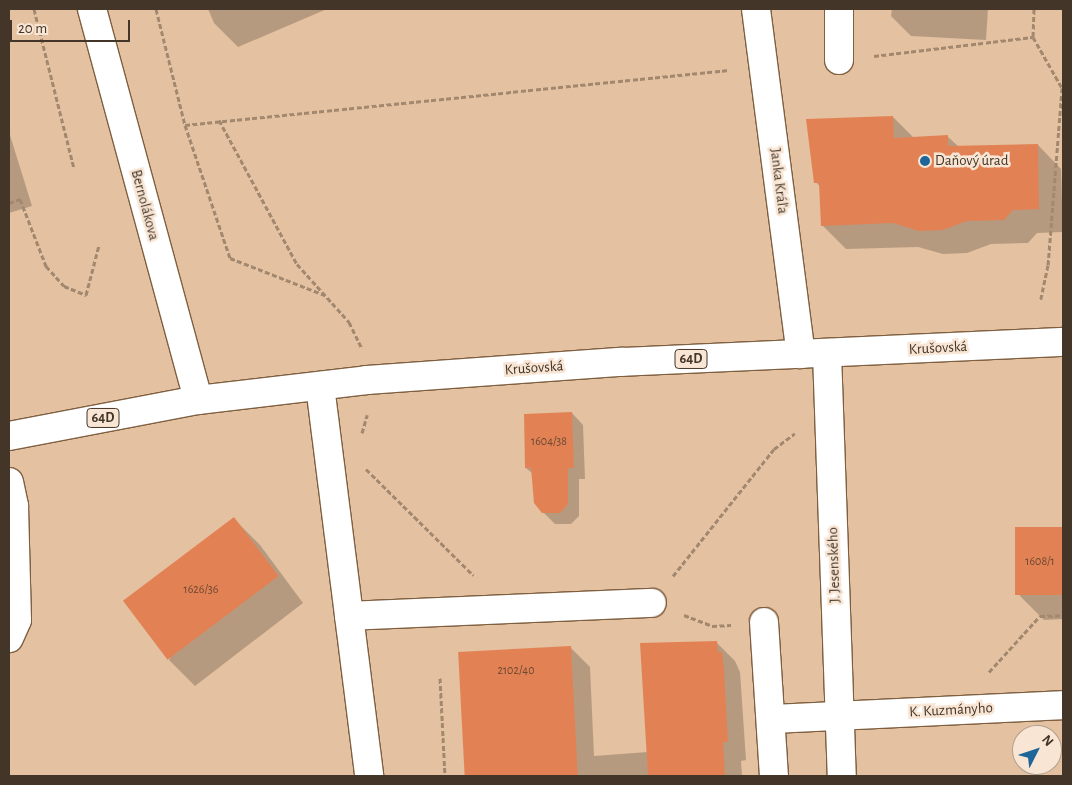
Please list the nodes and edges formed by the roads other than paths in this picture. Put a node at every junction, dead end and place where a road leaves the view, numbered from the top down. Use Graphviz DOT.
graph roads {
  1 [pos="92,9"];
  2 [pos="756,9"];
  3 [pos="839,9"];
  4 [pos="839,60"];
  5 [pos="1063,342"];
  6 [pos="814,354"];
  7 [pos="320,386"];
  8 [pos="198,400"];
  9 [pos="9,436"];
  10 [pos="9,482"];
  11 [pos="652,603"];
  12 [pos="349,616"];
  13 [pos="764,622"];
  14 [pos="9,638"];
  15 [pos="1063,705"];
  16 [pos="838,715"];
  17 [pos="771,720"];
  18 [pos="369,776"];
  19 [pos="774,776"];
  20 [pos="842,776"];
  1 -- 8 [label="street, Bernolákova"];
  2 -- 6 [label="street, Janka Kráľa"];
  3 -- 4 [label="street"];
  5 -- 6 [label="street, Krušovská / 64D"];
  6 -- 7 [label="street, Krušovská / 64D"];
  6 -- 16 [label="street, J. Jesenského"];
  7 -- 8 [label="street, Krušovská / 64D"];
  7 -- 12 [label="street"];
  8 -- 9 [label="street, Krušovská / 64D"];
  10 -- 14 [label="street"];
  11 -- 12 [label="street"];
  12 -- 18 [label="street"];
  13 -- 17 [label="street"];
  15 -- 16 [label="street, K. Kuzmányho"];
  16 -- 17 [label="street, K. Kuzmányho"];
  16 -- 20 [label="street, J. Jesenského"];
  17 -- 19 [label="street"];
}
